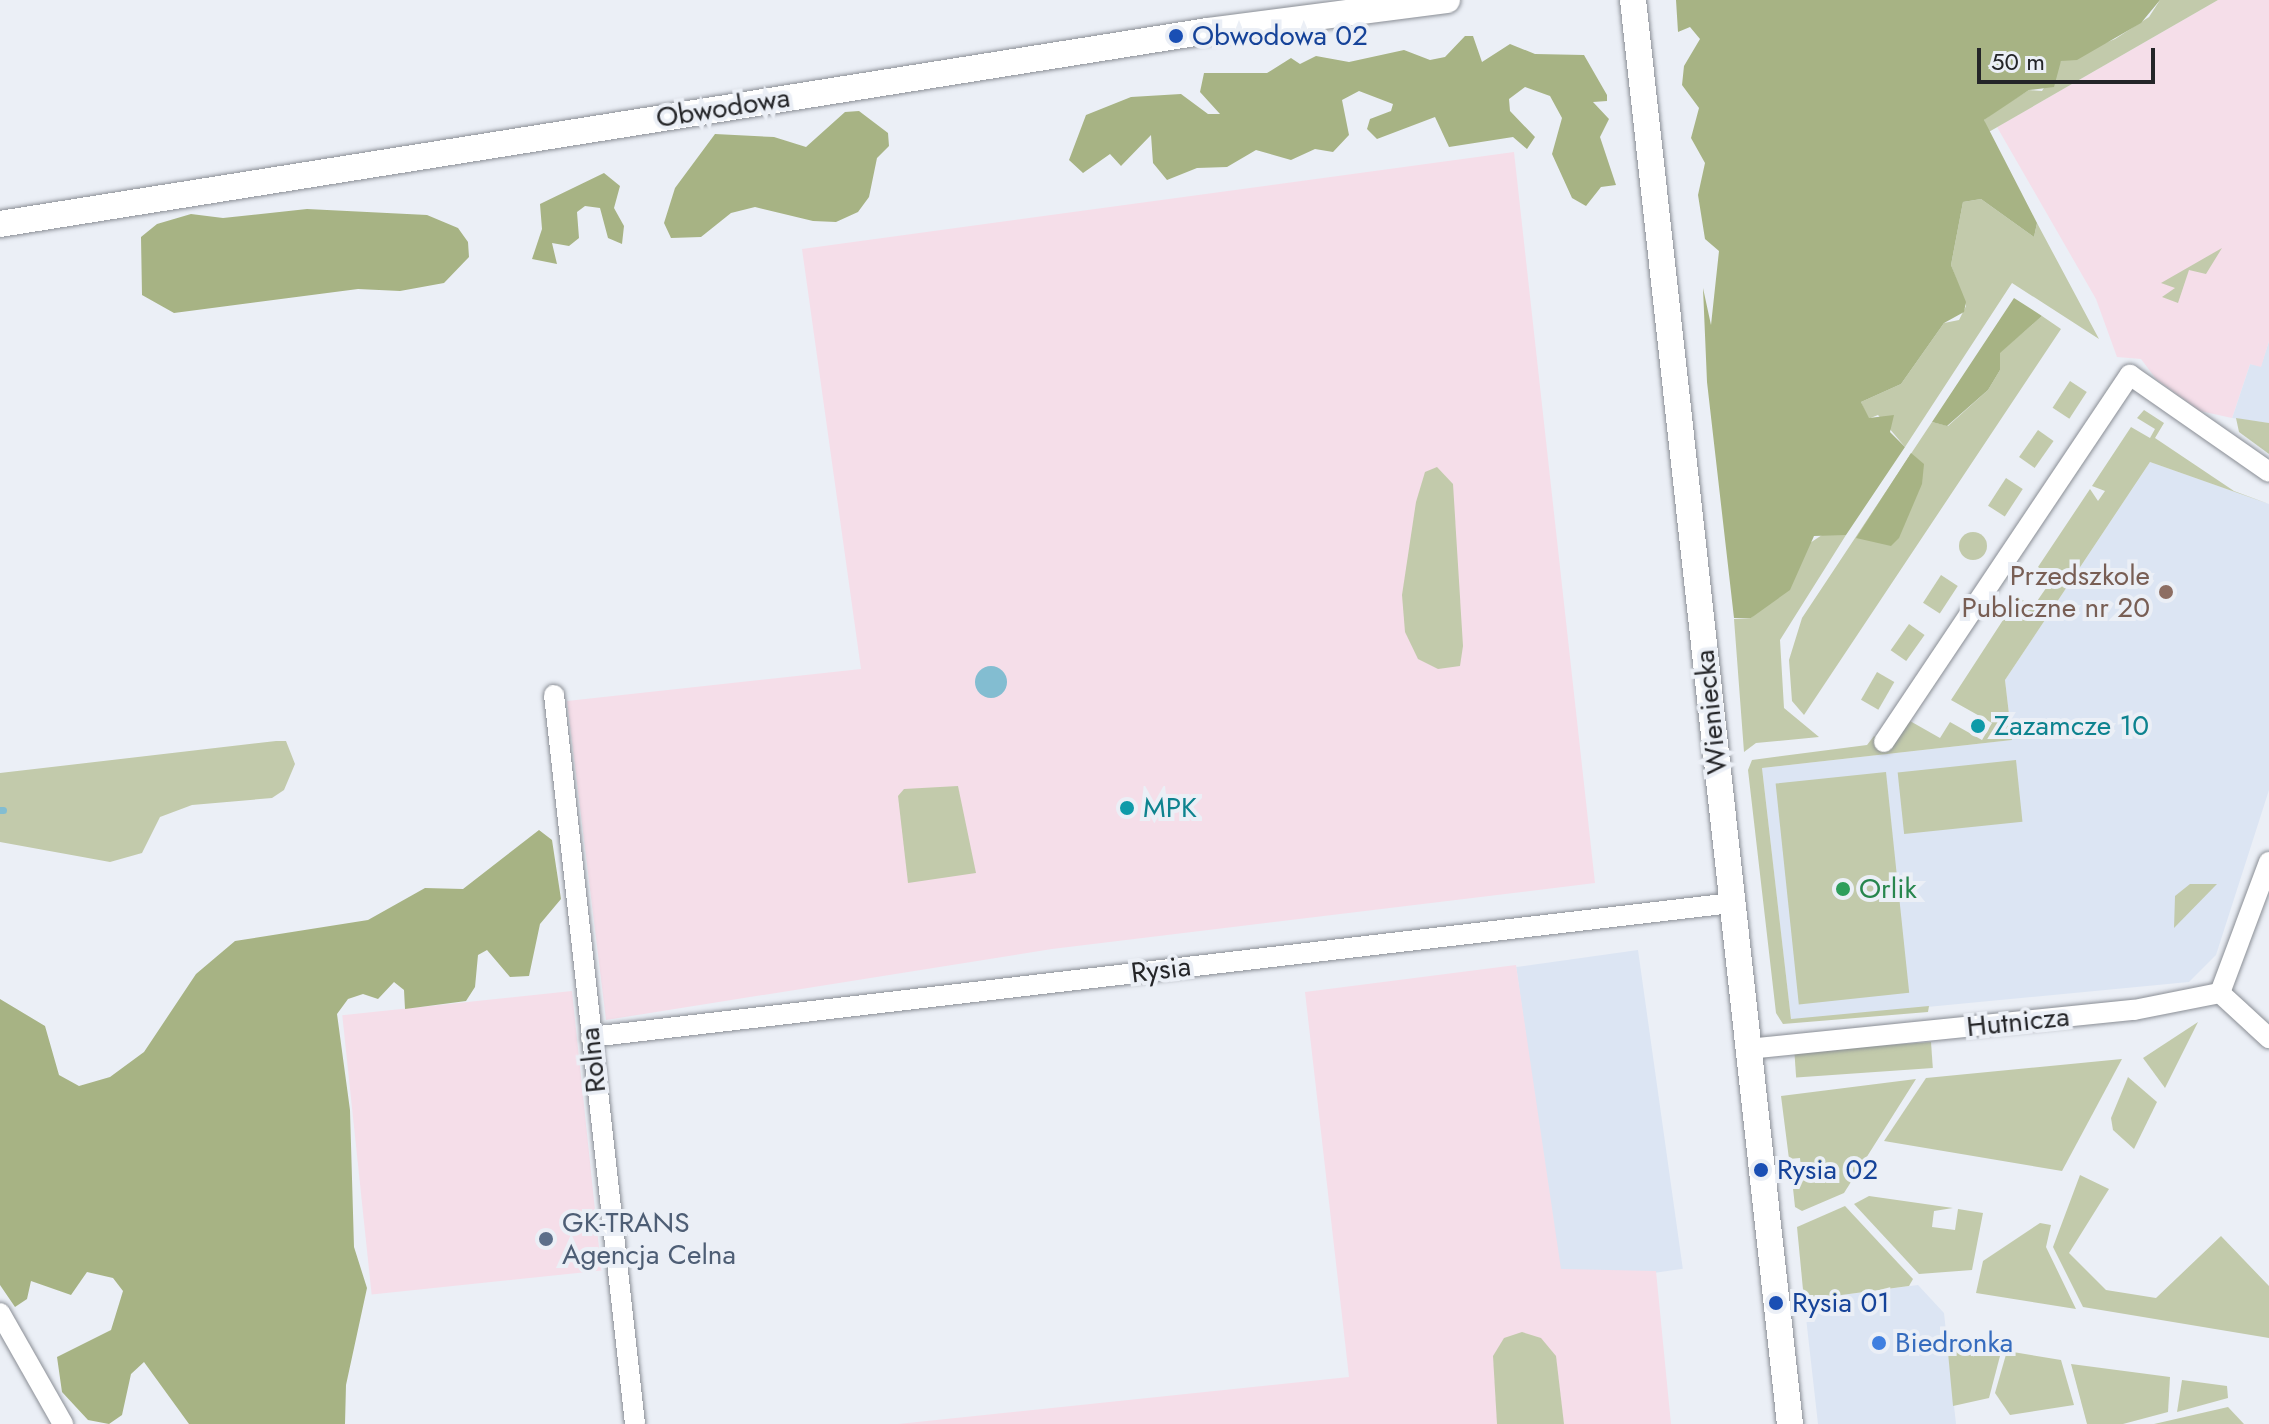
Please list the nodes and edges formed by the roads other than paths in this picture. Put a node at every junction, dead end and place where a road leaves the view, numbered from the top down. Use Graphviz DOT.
graph roads {
  1 [pos="1447,0"];
  2 [pos="1633,0"];
  3 [pos="0,224"];
  4 [pos="2269,472"];
  5 [pos="554,695"];
  6 [pos="1884,742"];
  7 [pos="2269,862"];
  8 [pos="1732,903"];
  9 [pos="2220,993"];
  10 [pos="591,1037"];
  11 [pos="2269,1038"];
  12 [pos="1748,1049"];
  13 [pos="0,1313"];
  14 [pos="63,1424"];
  15 [pos="635,1424"];
  16 [pos="1790,1424"];
  1 -- 3 [label="street, Obwodowa"];
  2 -- 8 [label="street, Wieniecka"];
  4 -- 6 [label="street"];
  5 -- 10 [label="street, Rolna"];
  7 -- 9 [label="street"];
  8 -- 10 [label="street, Rysia"];
  8 -- 12 [label="street, Wieniecka"];
  9 -- 11 [label="street"];
  9 -- 12 [label="street, Hutnicza"];
  10 -- 15 [label="street, Rolna"];
  12 -- 16 [label="street, Wieniecka"];
  13 -- 14 [label="street"];
}
